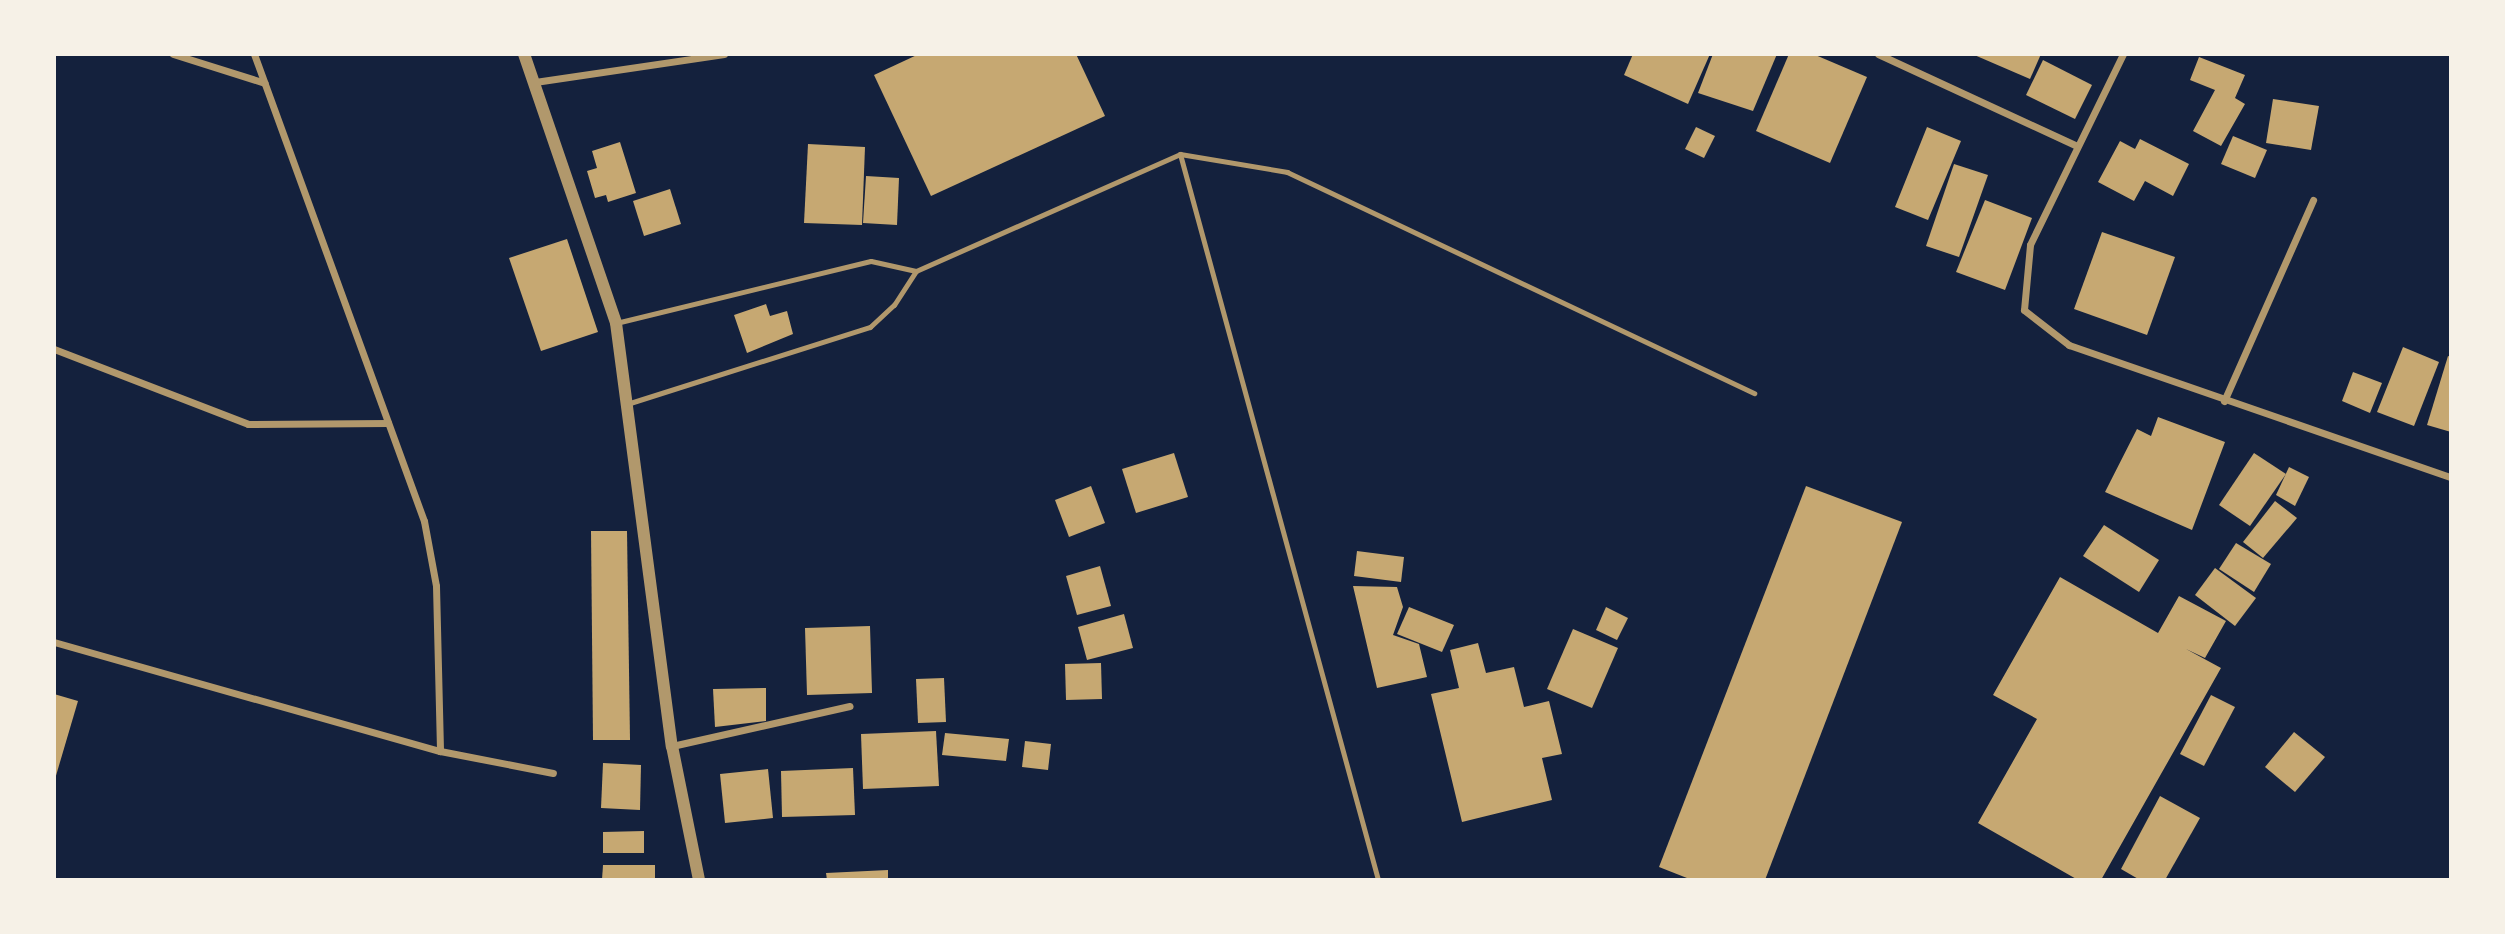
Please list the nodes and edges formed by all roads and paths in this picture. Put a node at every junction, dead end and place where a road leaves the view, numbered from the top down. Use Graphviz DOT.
graph roads {
  1 [pos="173,54"];
  2 [pos="254,54"];
  3 [pos="524,54"];
  4 [pos="724,54"];
  5 [pos="1878,54"];
  6 [pos="1906,54"];
  7 [pos="2123,54"];
  8 [pos="1901,65"];
  9 [pos="536,82"];
  10 [pos="265,83"];
  11 [pos="2075,145"];
  12 [pos="1180,155"];
  13 [pos="2313,200"];
  14 [pos="916,271"];
  15 [pos="616,323"];
  16 [pos="54,349"];
  17 [pos="1754,393"];
  18 [pos="2224,401"];
  19 [pos="630,403"];
  20 [pos="388,423"];
  21 [pos="2451,477"];
  22 [pos="54,642"];
  23 [pos="850,706"];
  24 [pos="672,746"];
  25 [pos="440,751"];
  26 [pos="553,773"];
  27 [pos="699,880"];
  28 [pos="1378,880"];
  1 -- 10 [label="street"];
  2 -- 10 [label="street"];
  3 -- 9 [label="street"];
  4 -- 9 [label="street"];
  5 -- 8 [label="street"];
  6 -- 8 [label="street"];
  7 -- 11 [label="street"];
  8 -- 11 [label="street"];
  9 -- 15 [label="street"];
  10 -- 20 [label="street"];
  11 -- 18 [label="street"];
  12 -- 14 [label="lane"];
  12 -- 17 [label="lane"];
  12 -- 28 [label="lane"];
  13 -- 18 [label="street"];
  14 -- 15 [label="lane"];
  14 -- 19 [label="lane"];
  15 -- 19 [label="street"];
  16 -- 20 [label="street"];
  18 -- 21 [label="street"];
  19 -- 24 [label="street"];
  20 -- 25 [label="street"];
  22 -- 25 [label="street"];
  23 -- 24 [label="street"];
  24 -- 27 [label="street"];
  25 -- 26 [label="street"];
}
